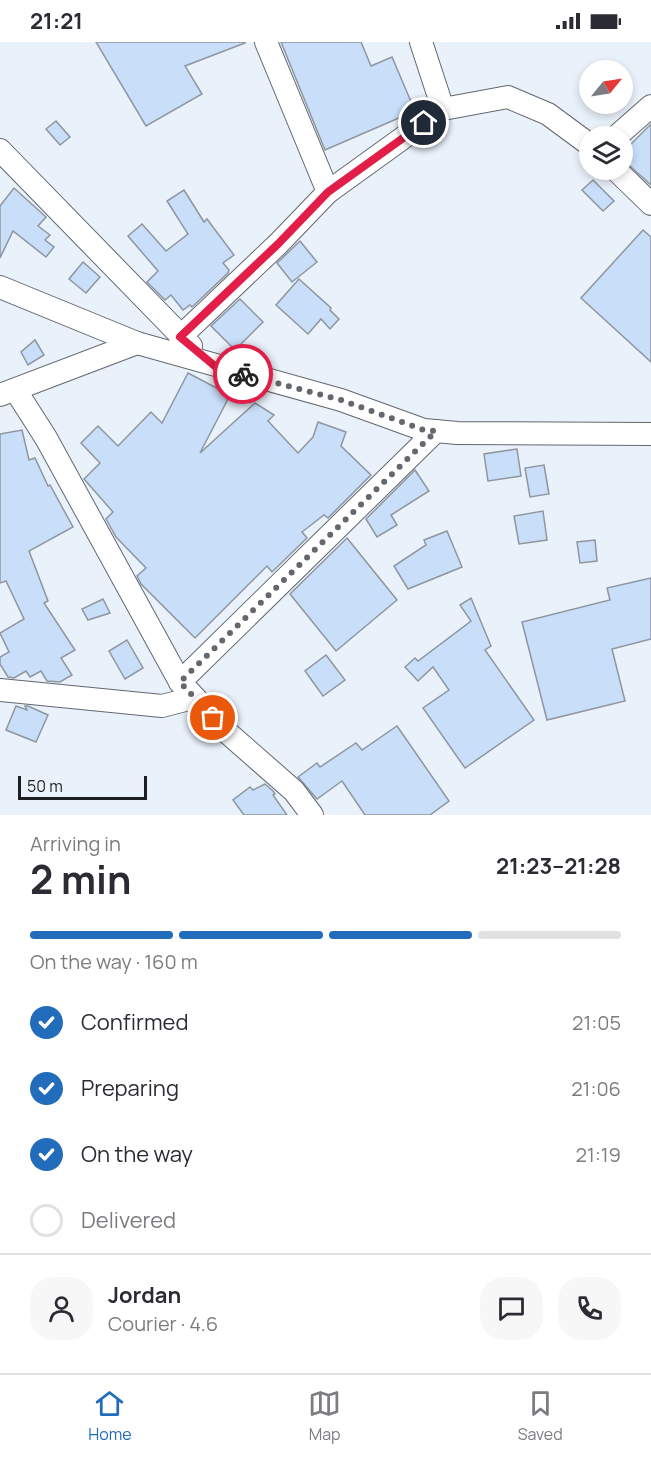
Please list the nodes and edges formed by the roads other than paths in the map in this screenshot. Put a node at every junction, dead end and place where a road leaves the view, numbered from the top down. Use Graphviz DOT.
graph roads {
  1 [pos="266,42"];
  2 [pos="421,42"];
  3 [pos="651,106"];
  4 [pos="443,109"];
  5 [pos="628,126"];
  6 [pos="579,137"];
  7 [pos="0,150"];
  8 [pos="626,180"];
  9 [pos="328,192"];
  10 [pos="651,204"];
  11 [pos="0,287"];
  12 [pos="180,337"];
  13 [pos="137,343"];
  14 [pos="216,367"];
  15 [pos="8,393"];
  16 [pos="436,431"];
  17 [pos="651,434"];
  18 [pos="0,690"];
  19 [pos="186,690"];
  20 [pos="312,815"];
  1 -- 9 [label="street"];
  2 -- 4 [label="street"];
  3 -- 5 [label="street"];
  4 -- 6 [label="street"];
  4 -- 9 [label="street"];
  7 -- 12 [label="street"];
  8 -- 10 [label="street"];
  9 -- 12 [label="street"];
  11 -- 13 [label="street"];
  12 -- 14 [label="street"];
  13 -- 14 [label="street"];
  13 -- 15 [label="street"];
  14 -- 16 [label="street"];
  15 -- 19 [label="street"];
  16 -- 17 [label="street"];
  16 -- 19 [label="street"];
  18 -- 19 [label="street"];
  19 -- 20 [label="street"];
}
